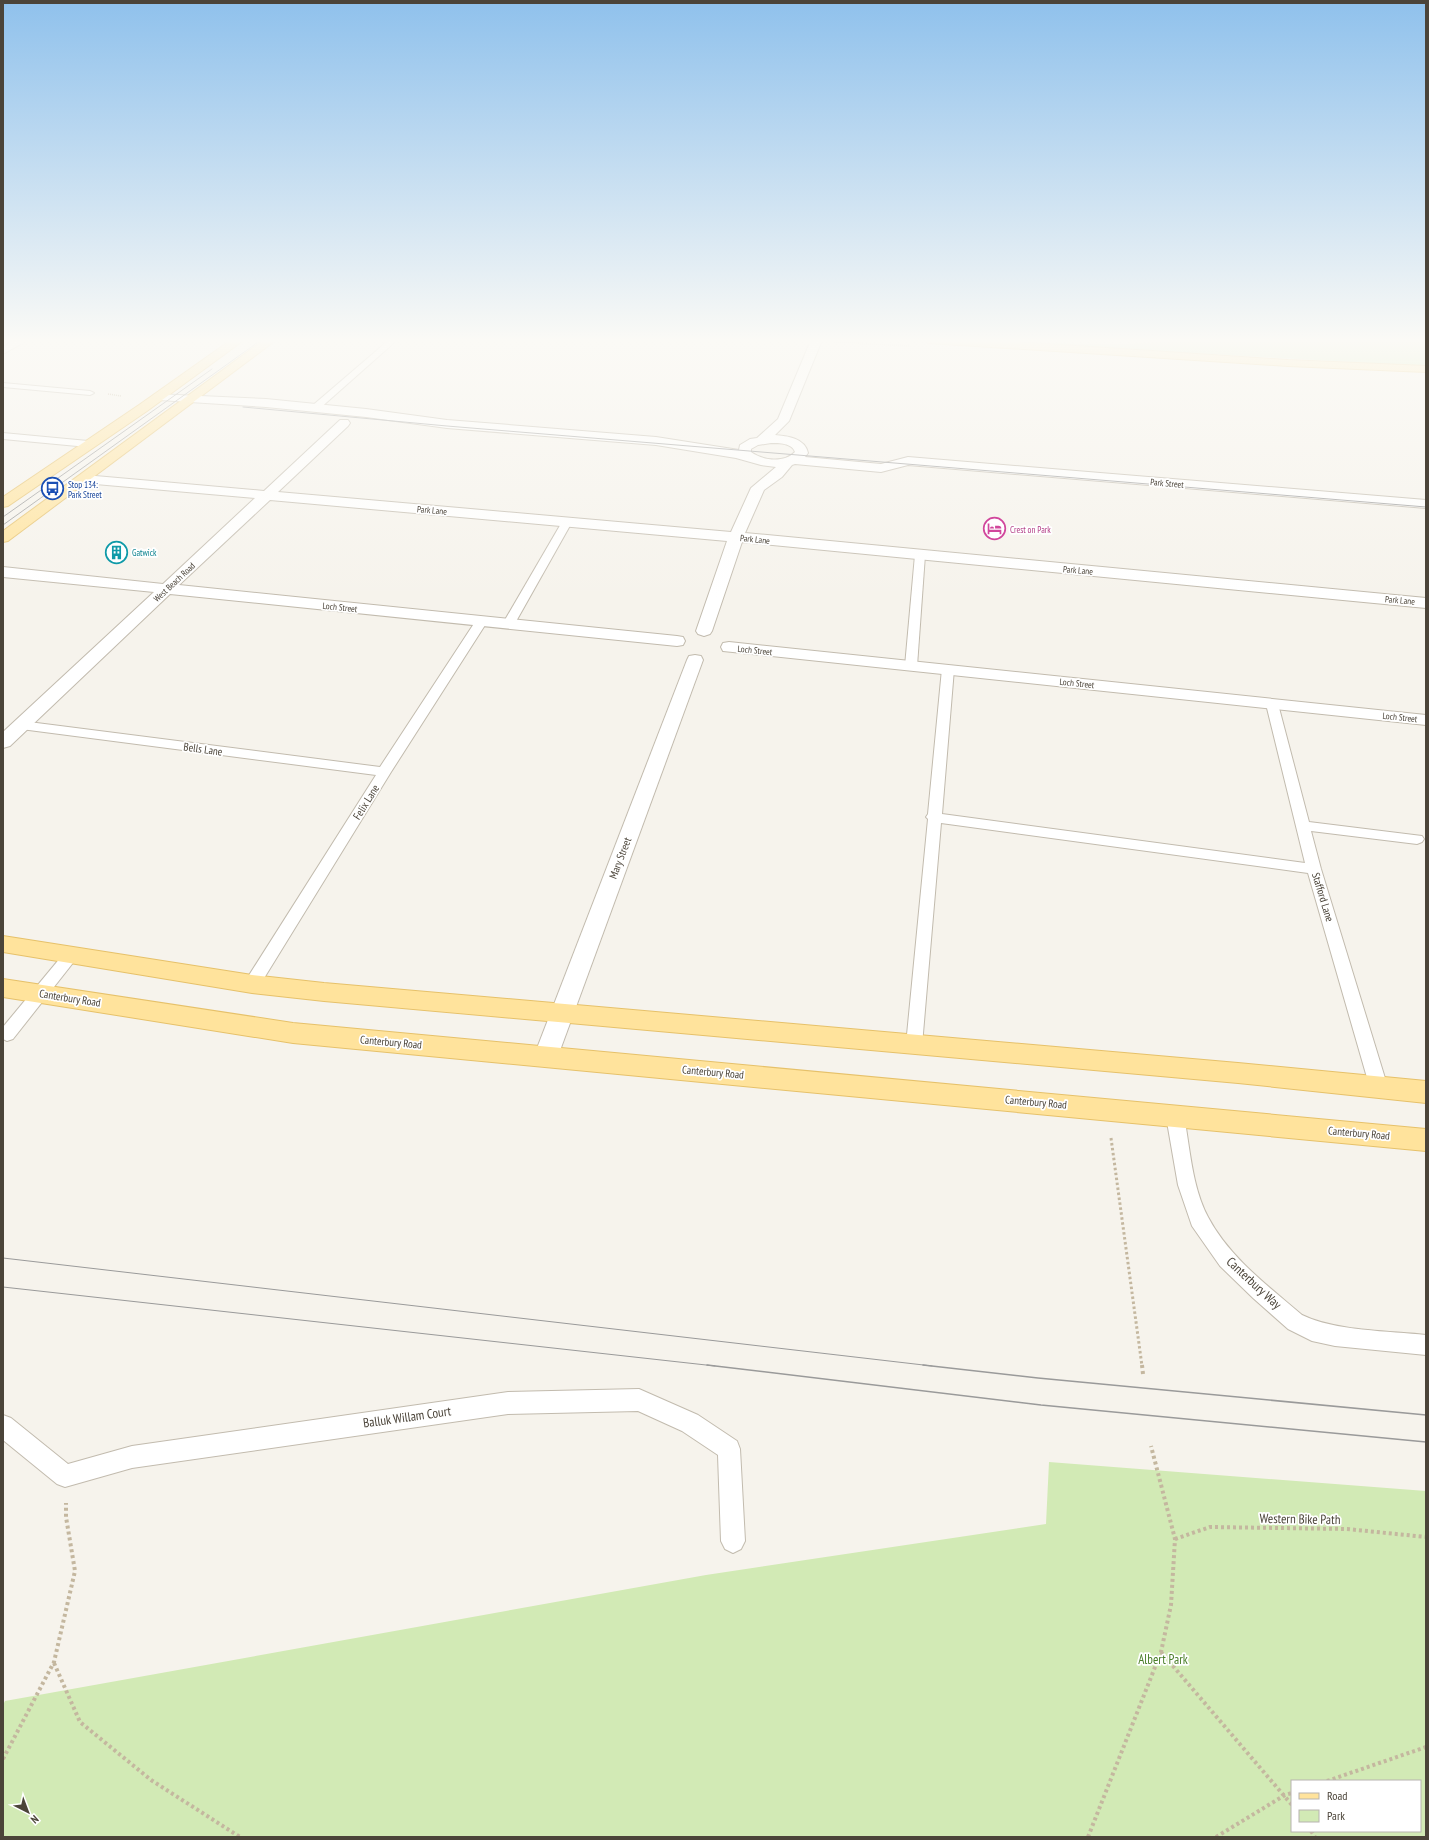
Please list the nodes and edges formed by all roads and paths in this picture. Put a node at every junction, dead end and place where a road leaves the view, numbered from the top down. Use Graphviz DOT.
graph roads {
  1 [pos="116,426"];
  2 [pos="154,426"];
  3 [pos="333,426"];
  4 [pos="470,426"];
  5 [pos="777,426"];
  6 [pos="786,426"];
  7 [pos="3,436"];
  8 [pos="724,439"];
  9 [pos="738,440"];
  10 [pos="656,441"];
  11 [pos="758,441"];
  12 [pos="88,444"];
  13 [pos="797,445"];
  14 [pos="812,447"];
  15 [pos="886,454"];
  16 [pos="791,461"];
  17 [pos="908,461"];
  18 [pos="753,471"];
  19 [pos="84,479"];
  20 [pos="267,495"];
  21 [pos="3,502"];
  22 [pos="1426,504"];
  23 [pos="567,522"];
  24 [pos="736,537"];
  25 [pos="3,538"];
  26 [pos="920,555"];
  27 [pos="3,572"];
  28 [pos="166,590"];
  29 [pos="1426,603"];
  30 [pos="481,622"];
  31 [pos="508,625"];
  32 [pos="704,631"];
  33 [pos="678,640"];
  34 [pos="713,656"];
  35 [pos="911,666"];
  36 [pos="948,669"];
  37 [pos="1272,704"];
  38 [pos="1426,720"];
  39 [pos="21,725"];
  40 [pos="3,742"];
  41 [pos="384,772"];
  42 [pos="933,817"];
  43 [pos="1303,826"];
  44 [pos="1417,839"];
  45 [pos="1314,869"];
  46 [pos="3,944"];
  47 [pos="71,955"];
  48 [pos="252,984"];
  49 [pos="3,988"];
  50 [pos="40,994"];
  51 [pos="562,1012"];
  52 [pos="7,1034"];
  53 [pos="914,1045"];
  54 [pos="546,1056"];
  55 [pos="1379,1088"];
  56 [pos="1426,1092"];
  57 [pos="1107,1109"];
  58 [pos="1175,1116"];
  59 [pos="1426,1140"];
  60 [pos="1426,1345"];
  61 [pos="1143,1374"];
  62 [pos="3,1426"];
  63 [pos="1150,1446"];
  64 [pos="65,1476"];
  65 [pos="1426,1536"];
  66 [pos="1176,1539"];
  67 [pos="733,1541"];
  68 [pos="1161,1652"];
  69 [pos="54,1662"];
  70 [pos="1426,1747"];
  71 [pos="3,1759"];
  72 [pos="1330,1780"];
  73 [pos="1291,1793"];
  74 [pos="1285,1795"];
  75 [pos="1291,1804"];
  76 [pos="240,1837"];
  77 [pos="1088,1837"];
  78 [pos="1216,1837"];
  1 -- 12 [label="main road"];
  2 -- 19 [label="main road"];
  3 -- 20 [label="street, West Beach Road"];
  4 -- 10 [label="street"];
  5 -- 11 [label="street"];
  6 -- 13 [label="street"];
  7 -- 12 [label="lane"];
  8 -- 10 [label="street"];
  9 -- 11 [label="street"];
  10 -- 18 [label="street"];
  11 -- 13 [label="street"];
  11 -- 18 [label="street"];
  12 -- 21 [label="main road"];
  13 -- 14 [label="street"];
  13 -- 16 [label="street"];
  15 -- 17 [label="street, Park Street"];
  16 -- 17 [label="street, Park Street"];
  16 -- 18 [label="street, Park Street"];
  16 -- 18 [label="street"];
  17 -- 22 [label="street, Park Street"];
  18 -- 24 [label="street"];
  19 -- 20 [label="street, Park Lane"];
  19 -- 25 [label="main road"];
  20 -- 23 [label="street, Park Lane"];
  20 -- 28 [label="street, West Beach Road"];
  23 -- 24 [label="street, Park Lane"];
  23 -- 31 [label="lane"];
  24 -- 26 [label="street, Park Lane"];
  24 -- 32 [label="street"];
  26 -- 29 [label="street, Park Lane"];
  26 -- 35 [label="lane"];
  27 -- 28 [label="street, Loch Street"];
  28 -- 30 [label="street, Loch Street"];
  28 -- 39 [label="street, West Beach Road"];
  30 -- 31 [label="street, Loch Street"];
  30 -- 41 [label="lane, Felix Lane"];
  31 -- 33 [label="street, Loch Street"];
  32 -- 33 [label="street"];
  32 -- 34 [label="street"];
  33 -- 34 [label="street"];
  34 -- 35 [label="street, Loch Street"];
  34 -- 51 [label="street, Mary Street"];
  35 -- 36 [label="street, Loch Street"];
  36 -- 37 [label="street, Loch Street"];
  36 -- 42 [label="lane"];
  37 -- 38 [label="street, Loch Street"];
  37 -- 43 [label="lane, Stafford Lane"];
  39 -- 40 [label="street, West Beach Road"];
  39 -- 41 [label="lane, Bells Lane"];
  41 -- 48 [label="lane, Felix Lane"];
  42 -- 45 [label="lane"];
  42 -- 53 [label="lane"];
  43 -- 44 [label="lane"];
  43 -- 45 [label="lane, Stafford Lane"];
  45 -- 55 [label="lane, Stafford Lane"];
  46 -- 47 [label="main road"];
  47 -- 48 [label="main road"];
  47 -- 50 [label="lane"];
  48 -- 51 [label="main road"];
  49 -- 50 [label="main road, Canterbury Road"];
  50 -- 52 [label="lane"];
  50 -- 54 [label="main road, Canterbury Road"];
  51 -- 53 [label="main road"];
  51 -- 54 [label="street, Mary Street"];
  53 -- 55 [label="main road"];
  54 -- 57 [label="main road, Canterbury Road"];
  55 -- 56 [label="main road"];
  57 -- 58 [label="main road, Canterbury Road"];
  57 -- 61 [label="path"];
  58 -- 59 [label="main road, Canterbury Road"];
  58 -- 60 [label="lane, Canterbury Way"];
  62 -- 64 [label="lane"];
  63 -- 66 [label="path"];
  64 -- 67 [label="lane, Balluk Willam Court"];
  64 -- 69 [label="path"];
  65 -- 66 [label="path, Western Bike Path"];
  66 -- 68 [label="path"];
  68 -- 74 [label="path"];
  68 -- 77 [label="path"];
  69 -- 71 [label="path"];
  69 -- 76 [label="path"];
  70 -- 72 [label="path"];
  73 -- 74 [label="path"];
  74 -- 75 [label="path"];
  74 -- 78 [label="path"];
}
